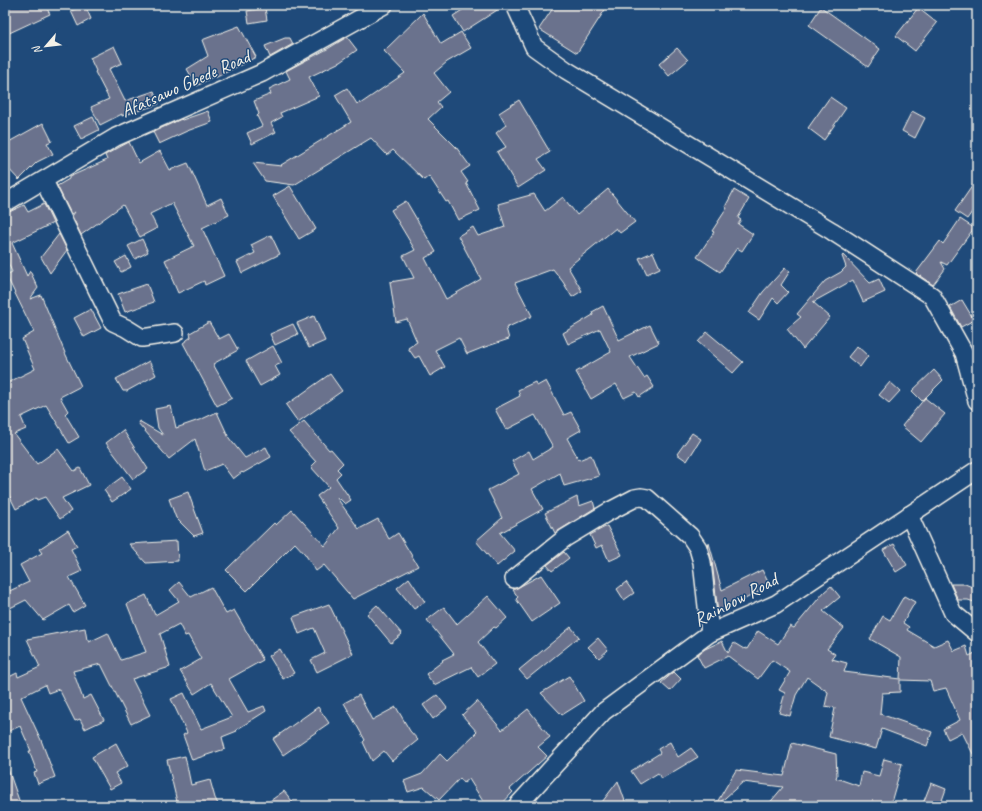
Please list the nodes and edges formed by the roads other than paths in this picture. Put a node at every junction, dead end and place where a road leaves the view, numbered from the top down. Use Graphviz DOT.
graph roads {
  1 [pos="384,5"];
  2 [pos="515,5"];
  3 [pos="44,181"];
  4 [pos="5,203"];
  5 [pos="175,333"];
  6 [pos="977,401"];
  7 [pos="977,470"];
  8 [pos="909,515"];
  9 [pos="514,580"];
  10 [pos="710,633"];
  11 [pos="977,633"];
  12 [pos="517,806"];
  1 -- 3 [label="street, Afatsawo Gbede Road"];
  2 -- 6 [label="street"];
  3 -- 4 [label="street, Afatsawo Gbede Road"];
  3 -- 5 [label="street"];
  7 -- 8 [label="street, Rainbow Road"];
  8 -- 10 [label="street, Rainbow Road"];
  8 -- 11 [label="street"];
  9 -- 10 [label="street"];
  10 -- 12 [label="street, Rainbow Road"];
}
